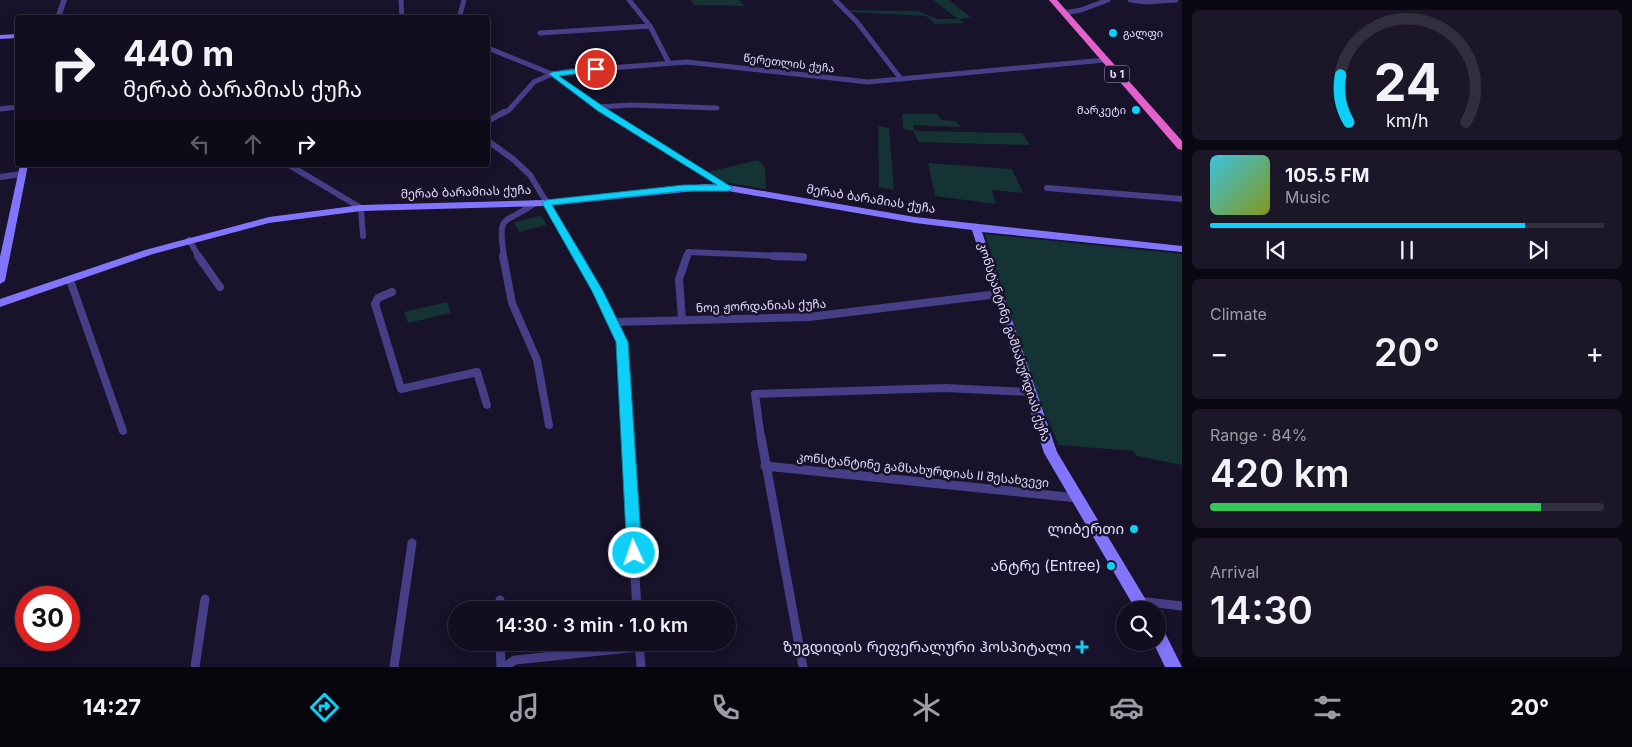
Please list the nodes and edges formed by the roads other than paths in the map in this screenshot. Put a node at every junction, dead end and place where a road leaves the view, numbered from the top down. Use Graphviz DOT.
graph roads {
  1 [pos="64,0"];
  2 [pos="401,0"];
  3 [pos="464,0"];
  4 [pos="629,0"];
  5 [pos="835,0"];
  6 [pos="1053,0"];
  7 [pos="1108,0"];
  8 [pos="1130,0"];
  9 [pos="1176,0"];
  10 [pos="1064,13"];
  11 [pos="59,15"];
  12 [pos="402,15"];
  13 [pos="460,15"];
  14 [pos="650,26"];
  15 [pos="540,33"];
  16 [pos="15,36"];
  17 [pos="0,37"];
  18 [pos="490,49"];
  19 [pos="1105,60"];
  20 [pos="669,63"];
  21 [pos="552,74"];
  22 [pos="901,79"];
  23 [pos="597,106"];
  24 [pos="15,107"];
  25 [pos="717,108"];
  26 [pos="0,109"];
  27 [pos="490,120"];
  28 [pos="490,142"];
  29 [pos="1182,147"];
  30 [pos="292,167"];
  31 [pos="23,170"];
  32 [pos="0,177"];
  33 [pos="728,188"];
  34 [pos="1047,188"];
  35 [pos="1182,199"];
  36 [pos="546,202"];
  37 [pos="535,203"];
  38 [pos="361,208"];
  39 [pos="976,228"];
  40 [pos="364,236"];
  41 [pos="189,240"];
  42 [pos="1182,249"];
  43 [pos="3,257"];
  44 [pos="803,257"];
  45 [pos="70,280"];
  46 [pos="0,281"];
  47 [pos="220,288"];
  48 [pos="392,292"];
  49 [pos="998,294"];
  50 [pos="0,303"];
  51 [pos="682,320"];
  52 [pos="614,322"];
  53 [pos="1030,392"];
  54 [pos="487,405"];
  55 [pos="549,425"];
  56 [pos="122,431"];
  57 [pos="765,466"];
  58 [pos="1078,498"];
  59 [pos="412,543"];
  60 [pos="205,599"];
  61 [pos="637,601"];
  62 [pos="1138,601"];
  63 [pos="1166,606"];
  64 [pos="1182,606"];
  65 [pos="501,651"];
  66 [pos="589,651"];
  67 [pos="640,651"];
  68 [pos="1166,651"];
  69 [pos="195,667"];
  70 [pos="394,667"];
  71 [pos="502,667"];
  72 [pos="641,667"];
  73 [pos="803,667"];
  74 [pos="1174,667"];
  1 -- 11 [label="street"];
  2 -- 12 [label="street"];
  3 -- 13 [label="street"];
  4 -- 14 [label="street"];
  5 -- 22 [label="street"];
  6 -- 10 [label="highway, ს 1"];
  7 -- 10 [label="street"];
  8 -- 9 [label="street"];
  10 -- 19 [label="highway, ს 1"];
  14 -- 15 [label="street"];
  14 -- 20 [label="street"];
  16 -- 17 [label="main road"];
  18 -- 21 [label="street"];
  19 -- 22 [label="street, წერეთლის ქუჩა"];
  19 -- 29 [label="highway, ს 1"];
  20 -- 21 [label="street, წერეთლის ქუჩა"];
  20 -- 22 [label="street, წერეთლის ქუჩა"];
  21 -- 23 [label="street"];
  21 -- 27 [label="street, წერეთლის ქუჩა"];
  23 -- 25 [label="street"];
  23 -- 33 [label="street"];
  24 -- 26 [label="street"];
  28 -- 36 [label="street"];
  30 -- 38 [label="street"];
  31 -- 32 [label="street"];
  31 -- 43 [label="main road"];
  33 -- 36 [label="main road, მერაბ ბარამიას ქუჩა"];
  33 -- 39 [label="main road, მერაბ ბარამიას ქუჩა"];
  34 -- 35 [label="street"];
  36 -- 37 [label="main road, მერაბ ბარამიას ქუჩა"];
  36 -- 52 [label="street"];
  37 -- 38 [label="main road, მერაბ ბარამიას ქუჩა"];
  37 -- 55 [label="street"];
  38 -- 40 [label="street"];
  38 -- 41 [label="main road, მერაბ ბარამიას ქუჩა"];
  39 -- 42 [label="main road, მერაბ ბარამიას ქუჩა"];
  39 -- 49 [label="main road, კონსტანტინე გამსახურდიას ქუჩა"];
  41 -- 45 [label="main road, მერაბ ბარამიას ქუჩა"];
  41 -- 47 [label="street"];
  43 -- 46 [label="main road"];
  44 -- 51 [label="street"];
  45 -- 50 [label="main road, მერაბ ბარამიას ქუჩა"];
  45 -- 56 [label="street"];
  48 -- 54 [label="street"];
  49 -- 51 [label="street, ნოე ჟორდანიას ქუჩა"];
  49 -- 53 [label="main road, კონსტანტინე გამსახურდიას ქუჩა"];
  51 -- 52 [label="street, ნოე ჟორდანიას ქუჩა"];
  52 -- 61 [label="street"];
  53 -- 57 [label="street"];
  53 -- 58 [label="main road, კონსტანტინე გამსახურდიას ქუჩა"];
  57 -- 58 [label="street, კონსტანტინე გამსახურდიას II შესახვევი"];
  57 -- 73 [label="street"];
  58 -- 62 [label="main road, კონსტანტინე გამსახურდიას ქუჩა"];
  59 -- 70 [label="street"];
  60 -- 69 [label="street"];
  63 -- 64 [label="street"];
  65 -- 71 [label="street"];
  66 -- 71 [label="street"];
  67 -- 72 [label="street"];
  68 -- 74 [label="main road"];
}
